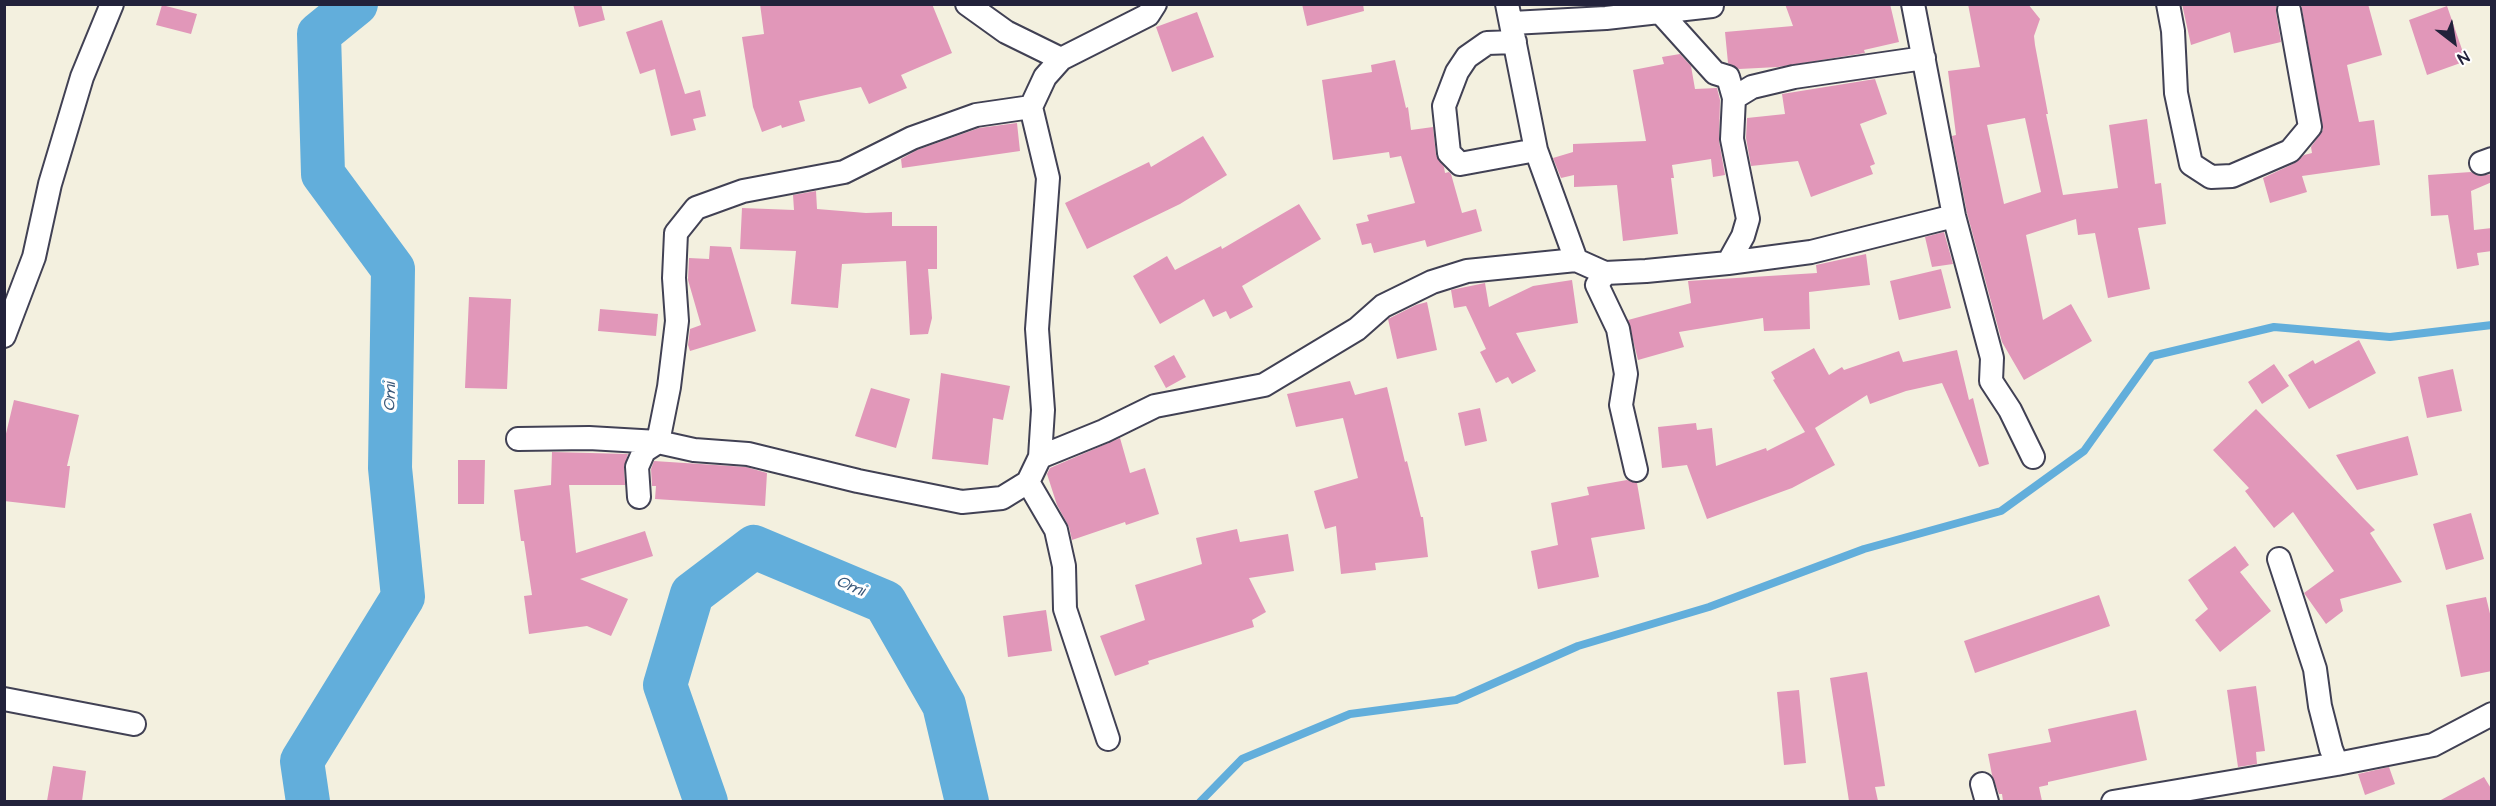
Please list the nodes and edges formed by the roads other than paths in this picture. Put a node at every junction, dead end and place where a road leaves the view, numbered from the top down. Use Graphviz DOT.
graph roads {
  1 [pos="112,4"];
  2 [pos="967,4"];
  3 [pos="1155,4"];
  4 [pos="1913,4"];
  5 [pos="2168,4"];
  6 [pos="1712,6"];
  7 [pos="2289,10"];
  8 [pos="1660,12"];
  9 [pos="1511,23"];
  10 [pos="1924,58"];
  11 [pos="1061,60"];
  12 [pos="1734,98"];
  13 [pos="1032,107"];
  14 [pos="1536,150"];
  15 [pos="1954,216"];
  16 [pos="1576,260"];
  17 [pos="1728,263"];
  18 [pos="1605,273"];
  19 [pos="4,336"];
  20 [pos="518,439"];
  21 [pos="658,442"];
  22 [pos="1040,457"];
  23 [pos="2033,457"];
  24 [pos="1636,470"];
  25 [pos="1028,482"];
  26 [pos="639,497"];
  27 [pos="2279,559"];
  28 [pos="4,699"];
  29 [pos="2492,714"];
  30 [pos="134,724"];
  31 [pos="1108,739"];
  32 [pos="2337,764"];
  33 [pos="2113,801"];
  1 -- 19 [label="street"];
  2 -- 11 [label="street"];
  3 -- 11 [label="street"];
  4 -- 10 [label="street"];
  5 -- 7 [label="street"];
  6 -- 8 [label="street"];
  8 -- 9 [label="street"];
  8 -- 12 [label="street"];
  9 -- 14 [label="street"];
  9 -- 14 [label="street"];
  10 -- 12 [label="street"];
  10 -- 15 [label="street"];
  11 -- 13 [label="street"];
  12 -- 17 [label="street"];
  13 -- 21 [label="street"];
  13 -- 22 [label="street"];
  14 -- 16 [label="street"];
  15 -- 17 [label="street"];
  15 -- 23 [label="street"];
  16 -- 18 [label="street"];
  16 -- 22 [label="street"];
  17 -- 18 [label="street"];
  18 -- 24 [label="street"];
  20 -- 21 [label="street"];
  21 -- 25 [label="street"];
  21 -- 26 [label="street"];
  22 -- 25 [label="street"];
  25 -- 31 [label="street"];
  27 -- 32 [label="street"];
  28 -- 30 [label="street"];
  29 -- 32 [label="street"];
  32 -- 33 [label="street"];
}
